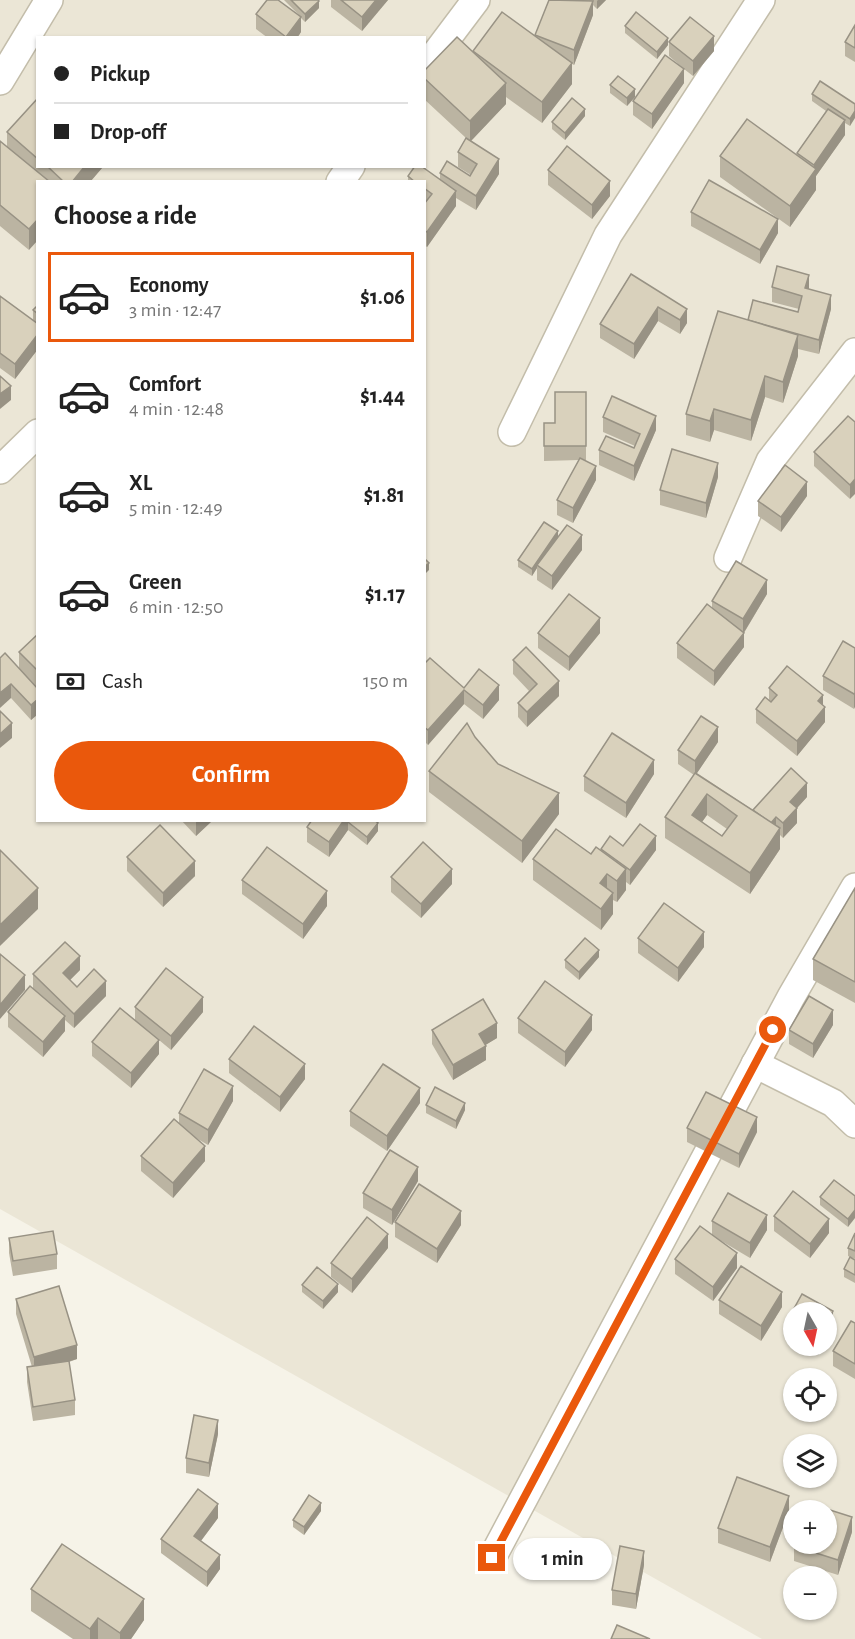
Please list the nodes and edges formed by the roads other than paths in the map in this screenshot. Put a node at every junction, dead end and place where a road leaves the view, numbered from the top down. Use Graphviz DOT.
graph roads {
  1 [pos="49,0"];
  2 [pos="476,0"];
  3 [pos="761,0"];
  4 [pos="426,66"];
  5 [pos="0,81"];
  6 [pos="855,352"];
  7 [pos="512,432"];
  8 [pos="36,435"];
  9 [pos="0,470"];
  10 [pos="728,558"];
  11 [pos="855,887"];
  12 [pos="755,1064"];
  13 [pos="855,1124"];
  14 [pos="492,1558"];
  1 -- 5 [label="street"];
  2 -- 4 [label="street"];
  3 -- 7 [label="street"];
  6 -- 10 [label="street"];
  8 -- 9 [label="street"];
  11 -- 12 [label="street"];
  12 -- 13 [label="street"];
  12 -- 14 [label="street"];
}
